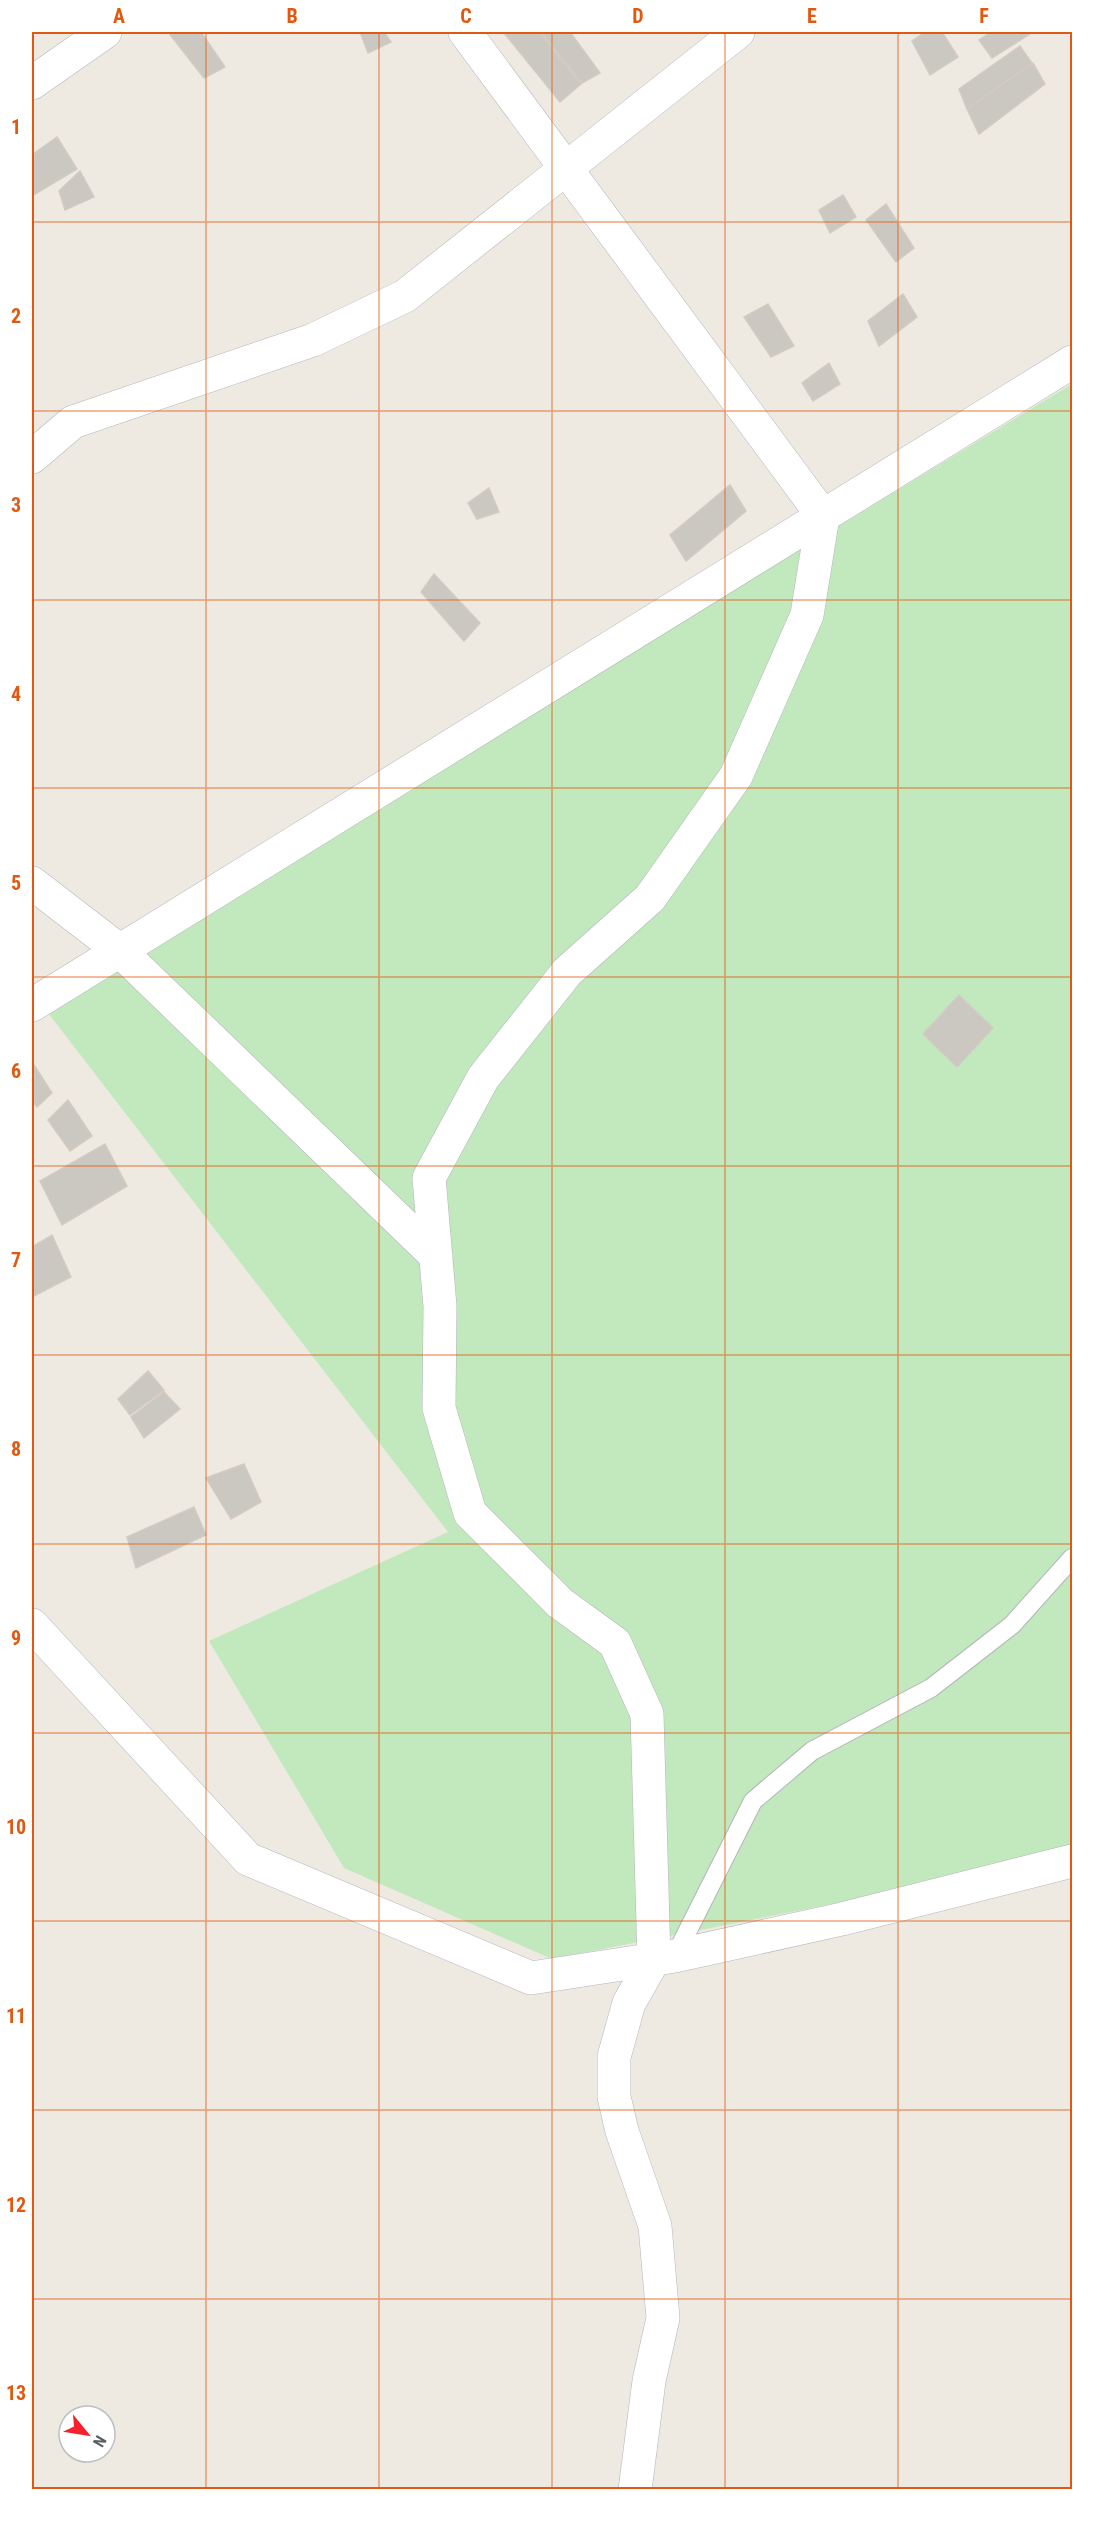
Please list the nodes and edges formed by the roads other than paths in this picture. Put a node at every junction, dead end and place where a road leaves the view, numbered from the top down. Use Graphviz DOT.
graph roads {
  1 [pos="105,32"];
  2 [pos="465,32"];
  3 [pos="738,32"];
  4 [pos="32,83"];
  5 [pos="566,168"];
  6 [pos="1072,362"];
  7 [pos="32,458"];
  8 [pos="823,516"];
  9 [pos="32,883"];
  10 [pos="119,950"];
  11 [pos="32,1005"];
  12 [pos="436,1256"];
  13 [pos="1072,1558"];
  14 [pos="32,1624"];
  15 [pos="1072,1861"];
  16 [pos="665,1958"];
  17 [pos="634,2490"];
  1 -- 4 [label="street"];
  2 -- 5 [label="street"];
  3 -- 5 [label="street"];
  5 -- 7 [label="street"];
  5 -- 8 [label="street"];
  6 -- 8 [label="street"];
  8 -- 10 [label="street"];
  8 -- 12 [label="street"];
  9 -- 10 [label="street"];
  10 -- 11 [label="street"];
  10 -- 12 [label="street"];
  12 -- 16 [label="street"];
  13 -- 16 [label="lane"];
  14 -- 16 [label="street"];
  15 -- 16 [label="street"];
  16 -- 17 [label="street"];
}
